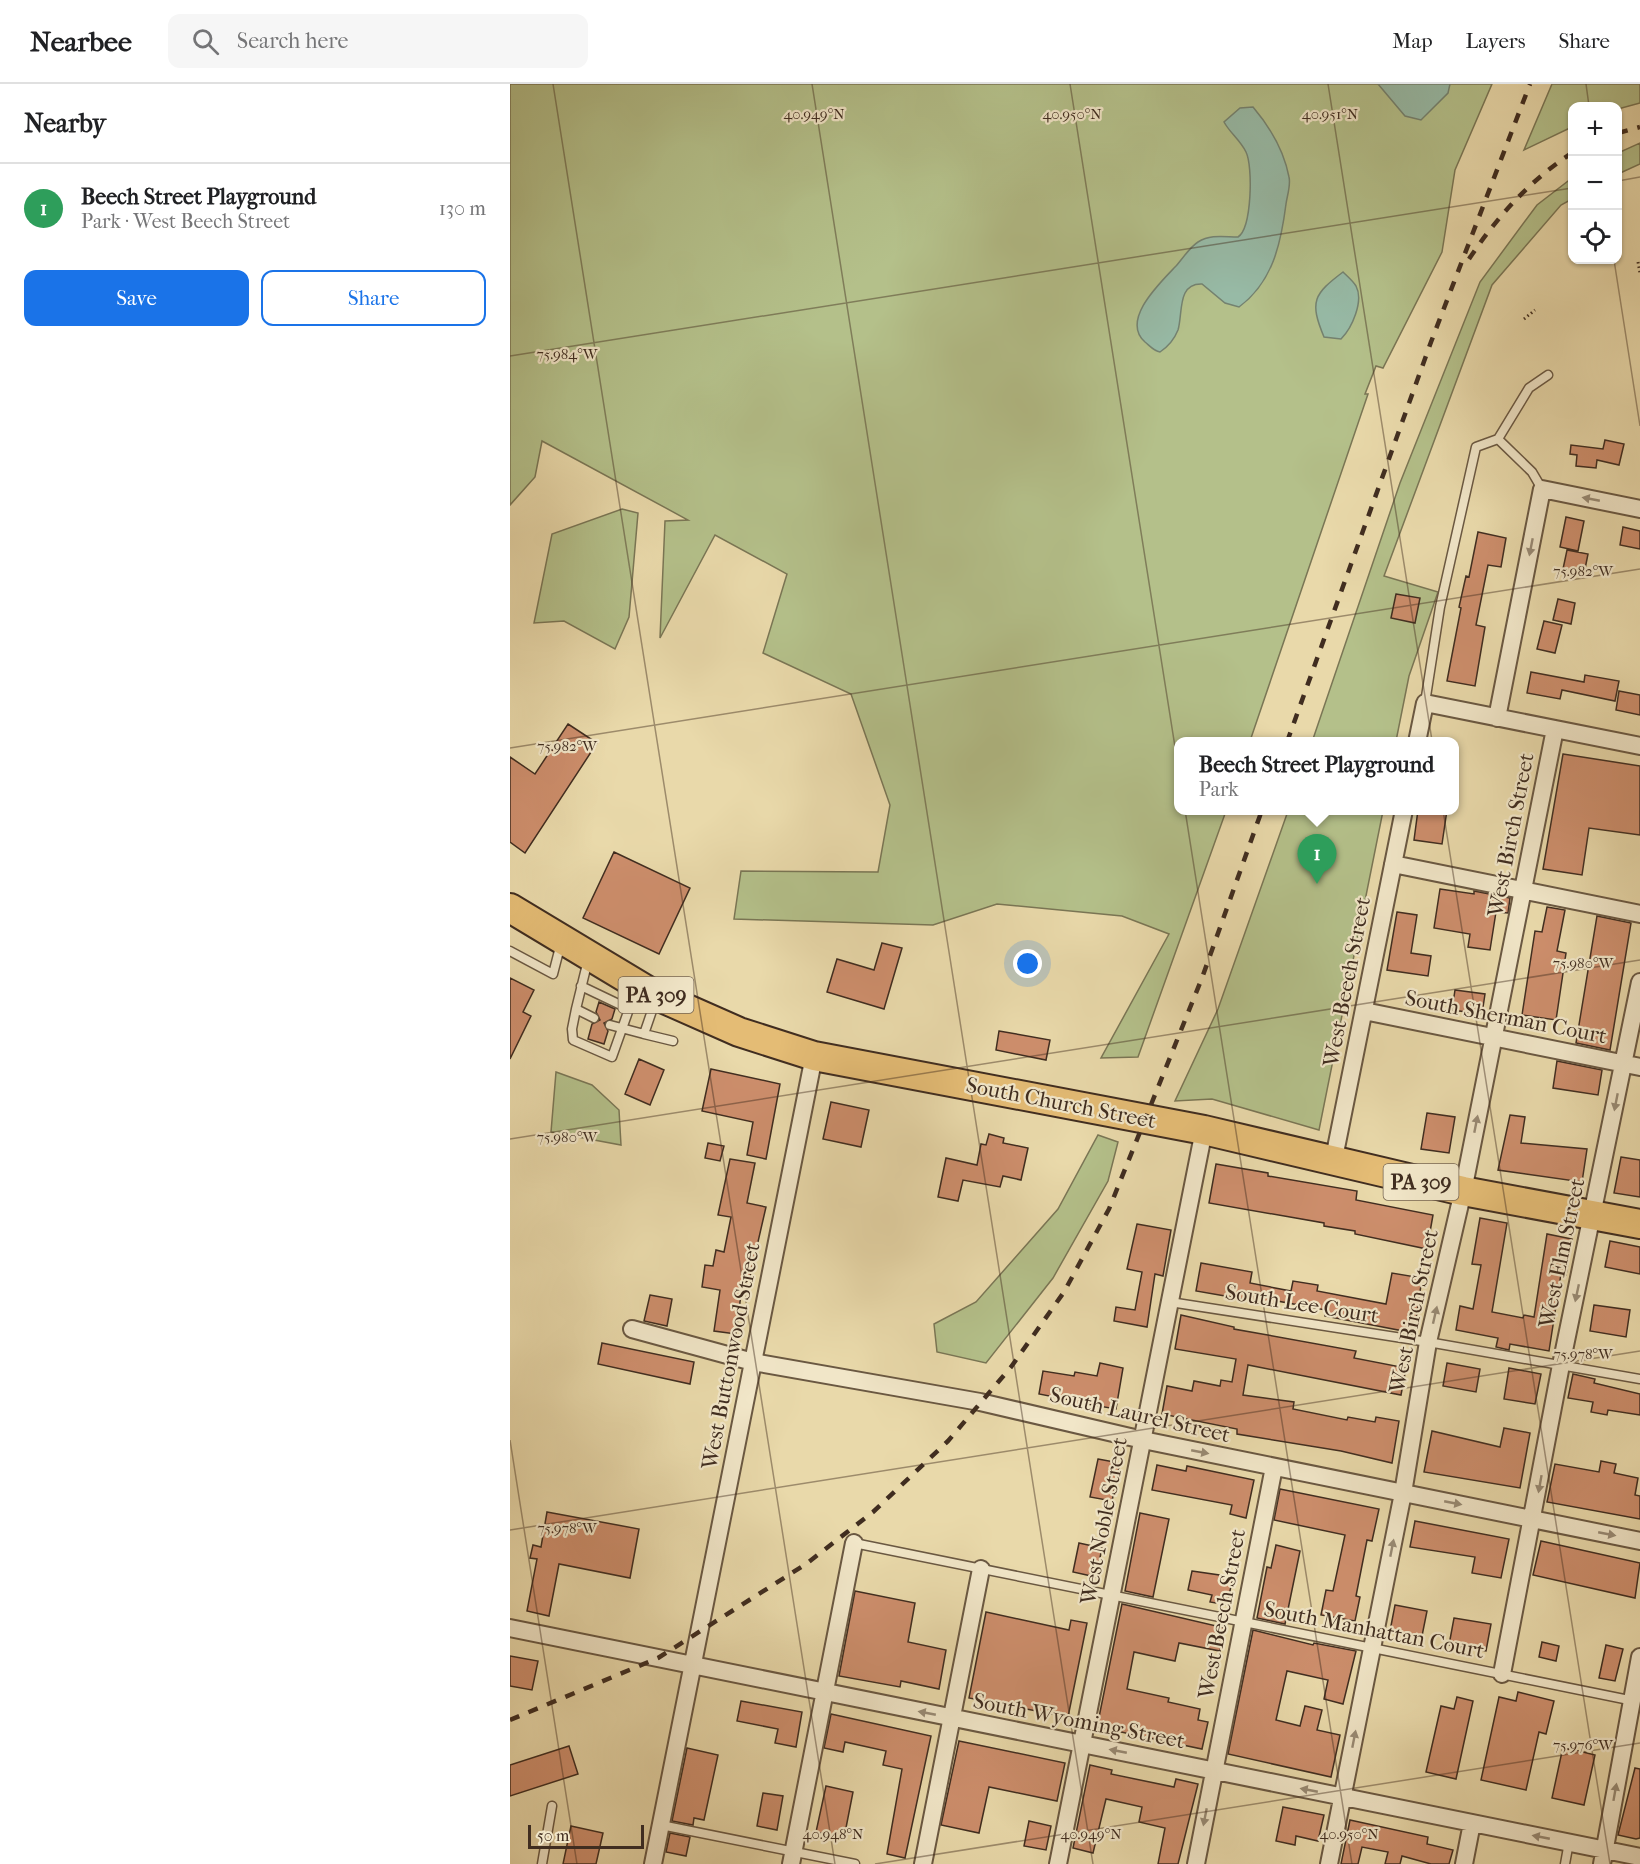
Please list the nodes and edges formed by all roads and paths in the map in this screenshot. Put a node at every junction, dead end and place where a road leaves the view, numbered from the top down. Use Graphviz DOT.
graph roads {
  1 [pos="1638,262"];
  2 [pos="1640,273"];
  3 [pos="1535,310"];
  4 [pos="1524,319"];
  5 [pos="1548,375"];
  6 [pos="1498,439"];
  7 [pos="1542,489"];
  8 [pos="1640,509"];
  9 [pos="1425,703"];
  10 [pos="1497,718"];
  11 [pos="1555,729"];
  12 [pos="1418,737"];
  13 [pos="1640,746"];
  14 [pos="1403,815"];
  15 [pos="1393,864"];
  16 [pos="1523,890"];
  17 [pos="510,908"];
  18 [pos="1640,914"];
  19 [pos="562,939"];
  20 [pos="510,951"];
  21 [pos="589,956"];
  22 [pos="1640,982"];
  23 [pos="581,986"];
  24 [pos="657,996"];
  25 [pos="576,1010"];
  26 [pos="1364,1011"];
  27 [pos="594,1018"];
  28 [pos="610,1024"];
  29 [pos="622,1030"];
  30 [pos="644,1034"];
  31 [pos="1494,1037"];
  32 [pos="674,1041"];
  33 [pos="814,1056"];
  34 [pos="1632,1065"];
  35 [pos="1204,1130"];
  36 [pos="1333,1163"];
  37 [pos="1463,1191"];
  38 [pos="1594,1216"];
  39 [pos="1640,1224"];
  40 [pos="1170,1302"];
  41 [pos="632,1329"];
  42 [pos="1428,1342"];
  43 [pos="753,1362"];
  44 [pos="1561,1365"];
  45 [pos="1640,1379"];
  46 [pos="1143,1440"];
  47 [pos="1275,1467"];
  48 [pos="1403,1493"];
  49 [pos="1533,1519"];
  50 [pos="1640,1541"];
  51 [pos="855,1543"];
  52 [pos="981,1569"];
  53 [pos="1112,1595"];
  54 [pos="1244,1622"];
  55 [pos="510,1628"];
  56 [pos="1372,1648"];
  57 [pos="1640,1657"];
  58 [pos="692,1666"];
  59 [pos="1502,1674"];
  60 [pos="825,1692"];
  61 [pos="1636,1701"];
  62 [pos="951,1718"];
  63 [pos="1082,1744"];
  64 [pos="1214,1771"];
  65 [pos="1342,1796"];
  66 [pos="552,1806"];
  67 [pos="1472,1823"];
  68 [pos="661,1825"];
  69 [pos="1569,1842"];
  70 [pos="1603,1857"];
  71 [pos="1640,1857"];
  72 [pos="792,1858"];
  73 [pos="542,1864"];
  74 [pos="653,1864"];
  75 [pos="855,1864"];
  76 [pos="922,1864"];
  77 [pos="1058,1864"];
  78 [pos="1196,1864"];
  79 [pos="1329,1864"];
  80 [pos="1464,1864"];
  81 [pos="1565,1864"];
  1 -- 2 [label="path"];
  3 -- 4 [label="path"];
  5 -- 6 [label="lane"];
  6 -- 7 [label="lane"];
  6 -- 9 [label="lane"];
  8 -- 7 [label="street, one-way"];
  7 -- 10 [label="street, one-way"];
  9 -- 10 [label="street"];
  9 -- 12 [label="street"];
  10 -- 11 [label="street"];
  11 -- 13 [label="street"];
  11 -- 16 [label="street, West Birch Street"];
  14 -- 15 [label="street, West Beech Street"];
  15 -- 16 [label="street"];
  15 -- 26 [label="street, West Beech Street"];
  16 -- 18 [label="street"];
  16 -- 31 [label="street, West Birch Street"];
  17 -- 19 [label="highway, South Church Street / PA 309"];
  19 -- 20 [label="lane"];
  19 -- 21 [label="highway, South Church Street / PA 309"];
  21 -- 23 [label="lane"];
  21 -- 24 [label="highway, South Church Street / PA 309"];
  22 -- 34 [label="street, West Elm Street"];
  23 -- 25 [label="lane"];
  23 -- 29 [label="lane"];
  24 -- 30 [label="lane"];
  24 -- 33 [label="highway, South Church Street / PA 309"];
  25 -- 27 [label="lane"];
  25 -- 29 [label="lane"];
  26 -- 31 [label="street, South Sherman Court"];
  26 -- 36 [label="street, West Beech Street"];
  28 -- 29 [label="lane"];
  29 -- 30 [label="lane"];
  30 -- 32 [label="lane"];
  31 -- 34 [label="street, South Sherman Court"];
  37 -- 31 [label="street, West Birch Street, one-way"];
  33 -- 35 [label="highway, South Church Street / PA 309"];
  33 -- 43 [label="street, West Buttonwood Street"];
  34 -- 38 [label="street, West Elm Street, one-way"];
  35 -- 36 [label="highway, South Church Street / PA 309"];
  35 -- 40 [label="street, West Noble Street"];
  36 -- 37 [label="highway, South Church Street / PA 309"];
  37 -- 38 [label="highway, South Church Street / PA 309"];
  42 -- 37 [label="street, West Birch Street, one-way"];
  38 -- 39 [label="highway, South Church Street / PA 309"];
  38 -- 44 [label="street, West Elm Street, one-way"];
  40 -- 42 [label="lane, South Lee Court"];
  40 -- 46 [label="street, West Noble Street"];
  41 -- 43 [label="street, South Laurel Street"];
  42 -- 44 [label="lane, South Lee Court"];
  42 -- 48 [label="street, West Birch Street"];
  43 -- 46 [label="street, South Laurel Street"];
  43 -- 58 [label="street, West Buttonwood Street"];
  44 -- 45 [label="lane, South Lee Court"];
  44 -- 49 [label="street, West Elm Street, one-way"];
  46 -- 47 [label="street, South Laurel Street, one-way"];
  46 -- 53 [label="street, West Noble Street"];
  47 -- 48 [label="street, South Laurel Street"];
  47 -- 54 [label="street, West Beech Street"];
  48 -- 49 [label="street, South Laurel Street, one-way"];
  56 -- 48 [label="street, West Birch Street, one-way"];
  49 -- 50 [label="street, South Laurel Street, one-way"];
  49 -- 59 [label="street, West Elm Street"];
  51 -- 52 [label="lane, South Manhattan Court"];
  51 -- 60 [label="street"];
  52 -- 53 [label="lane, South Manhattan Court"];
  52 -- 62 [label="street"];
  53 -- 54 [label="lane, South Manhattan Court"];
  53 -- 63 [label="street, West Noble Street"];
  54 -- 56 [label="lane, South Manhattan Court"];
  54 -- 64 [label="street, West Beech Street"];
  55 -- 58 [label="street, South Wyoming Street"];
  56 -- 59 [label="lane, South Manhattan Court"];
  65 -- 56 [label="street, West Birch Street, one-way"];
  57 -- 61 [label="street"];
  58 -- 60 [label="street, South Wyoming Street"];
  58 -- 68 [label="street, West Buttonwood Street"];
  59 -- 61 [label="lane, South Manhattan Court"];
  62 -- 60 [label="street, South Wyoming Street, one-way"];
  60 -- 72 [label="street"];
  70 -- 61 [label="street, one-way"];
  62 -- 63 [label="street, South Wyoming Street"];
  62 -- 76 [label="street"];
  64 -- 63 [label="street, South Wyoming Street, one-way"];
  63 -- 77 [label="street, West Noble Street"];
  65 -- 64 [label="street, South Wyoming Street, one-way"];
  64 -- 78 [label="street, West Beech Street, one-way"];
  65 -- 67 [label="street, South Wyoming Street"];
  65 -- 79 [label="street, West Birch Street"];
  66 -- 73 [label="lane"];
  69 -- 67 [label="street, South Wyoming Street, one-way"];
  67 -- 80 [label="street"];
  68 -- 72 [label="lane"];
  68 -- 74 [label="street, West Buttonwood Street"];
  69 -- 70 [label="street, South Wyoming Street"];
  69 -- 81 [label="lane"];
  70 -- 71 [label="street, South Wyoming Street"];
  72 -- 75 [label="lane"];
}
